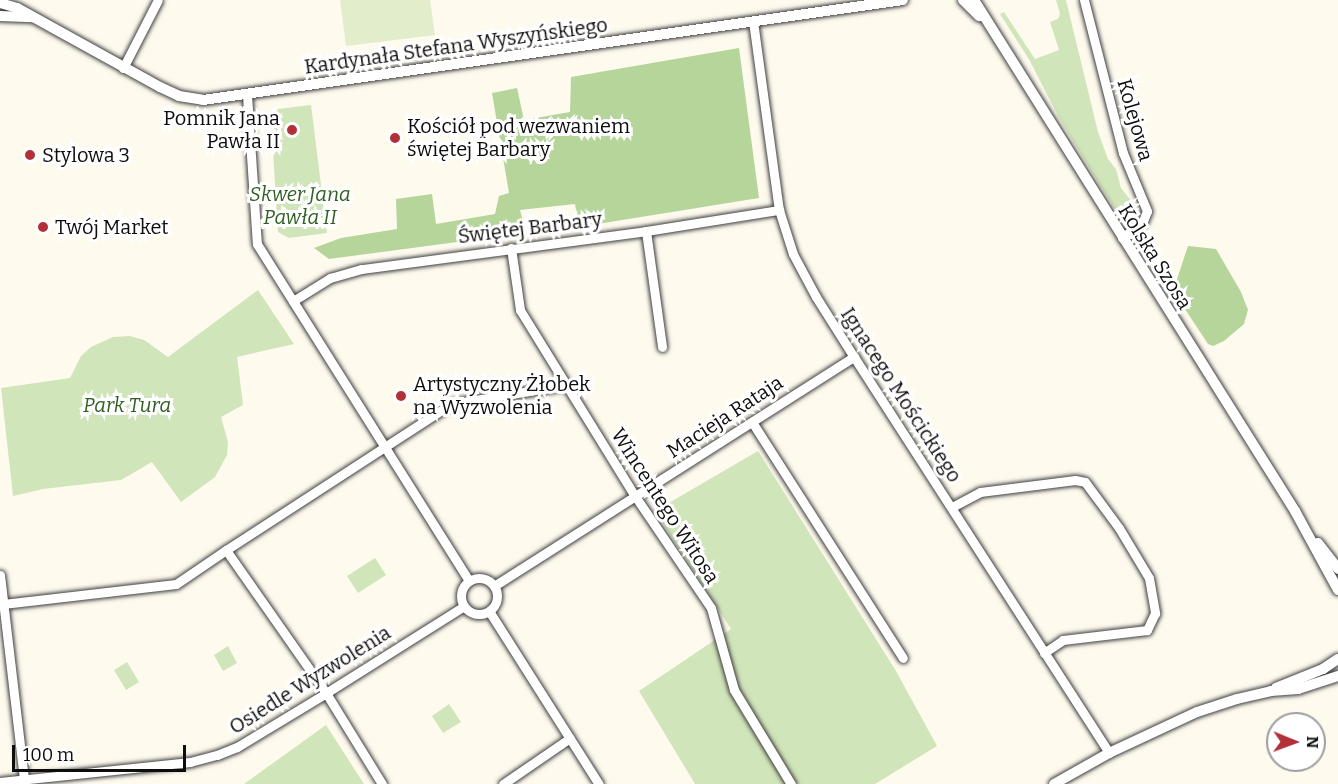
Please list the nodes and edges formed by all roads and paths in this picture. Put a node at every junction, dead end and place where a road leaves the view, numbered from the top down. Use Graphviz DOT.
graph roads {
  1 [pos="158,0"];
  2 [pos="903,0"];
  3 [pos="963,0"];
  4 [pos="974,0"];
  5 [pos="1084,0"];
  6 [pos="0,3"];
  7 [pos="0,16"];
  8 [pos="34,17"];
  9 [pos="753,21"];
  10 [pos="985,22"];
  11 [pos="123,68"];
  12 [pos="247,95"];
  13 [pos="779,210"];
  14 [pos="646,231"];
  15 [pos="1122,237"];
  16 [pos="511,248"];
  17 [pos="292,301"];
  18 [pos="662,347"];
  19 [pos="854,357"];
  20 [pos="566,385"];
  21 [pos="752,422"];
  22 [pos="385,447"];
  23 [pos="635,496"];
  24 [pos="952,507"];
  25 [pos="1295,511"];
  26 [pos="226,550"];
  27 [pos="1338,569"];
  28 [pos="0,575"];
  29 [pos="469,581"];
  30 [pos="494,585"];
  31 [pos="1338,590"];
  32 [pos="3,604"];
  33 [pos="464,606"];
  34 [pos="489,611"];
  35 [pos="1044,653"];
  36 [pos="903,658"];
  37 [pos="1338,659"];
  38 [pos="1338,676"];
  39 [pos="1271,691"];
  40 [pos="326,693"];
  41 [pos="570,738"];
  42 [pos="1109,753"];
  43 [pos="24,779"];
  44 [pos="0,782"];
  45 [pos="382,784"];
  46 [pos="503,784"];
  47 [pos="599,784"];
  48 [pos="791,784"];
  49 [pos="1054,784"];
  1 -- 11 [label="street"];
  2 -- 9 [label="street, Kardynała Stefana Wyszyńskiego"];
  3 -- 10 [label="street, Kolska Szosa"];
  4 -- 10 [label="street, Kolska Szosa"];
  5 -- 15 [label="street, Kolejowa"];
  6 -- 8 [label="street, Kardynała Stefana Wyszyńskiego"];
  7 -- 8 [label="street, Kardynała Stefana Wyszyńskiego"];
  8 -- 11 [label="street, Kardynała Stefana Wyszyńskiego"];
  9 -- 12 [label="street, Kardynała Stefana Wyszyńskiego"];
  9 -- 13 [label="street, Ignacego Mościckiego"];
  10 -- 15 [label="street, Kolska Szosa"];
  11 -- 12 [label="street, Kardynała Stefana Wyszyńskiego"];
  12 -- 17 [label="street"];
  13 -- 14 [label="street, Świętej Barbary"];
  13 -- 19 [label="street, Ignacego Mościckiego"];
  14 -- 16 [label="street, Świętej Barbary"];
  14 -- 18 [label="street"];
  15 -- 25 [label="street, Kolska Szosa"];
  16 -- 17 [label="street, Świętej Barbary"];
  16 -- 20 [label="street, Wincentego Witosa"];
  17 -- 22 [label="street"];
  19 -- 21 [label="street, Macieja Rataja"];
  19 -- 24 [label="street, Ignacego Mościckiego"];
  20 -- 22 [label="street"];
  20 -- 23 [label="street, Wincentego Witosa"];
  21 -- 23 [label="street, Macieja Rataja"];
  21 -- 36 [label="street"];
  22 -- 26 [label="street"];
  22 -- 29 [label="street"];
  23 -- 30 [label="street, Macieja Rataja"];
  23 -- 48 [label="street, Wincentego Witosa"];
  24 -- 35 [label="street, Ignacego Mościckiego"];
  24 -- 35 [label="street"];
  25 -- 27 [label="street, Kolska Szosa"];
  25 -- 31 [label="street, Kolska Szosa"];
  26 -- 32 [label="street"];
  26 -- 40 [label="street"];
  28 -- 32 [label="street"];
  29 -- 30 [label="street"];
  29 -- 33 [label="street"];
  30 -- 34 [label="street"];
  32 -- 43 [label="street"];
  33 -- 34 [label="street"];
  33 -- 40 [label="street, Osiedle Wyzwolenia"];
  34 -- 41 [label="street"];
  35 -- 42 [label="street, Ignacego Mościckiego"];
  37 -- 39 [label="street"];
  38 -- 39 [label="street"];
  39 -- 42 [label="street"];
  40 -- 43 [label="street, Osiedle Wyzwolenia"];
  40 -- 45 [label="street"];
  41 -- 46 [label="street"];
  41 -- 47 [label="street"];
  42 -- 49 [label="street"];
  43 -- 44 [label="street, Osiedle Wyzwolenia"];
}
